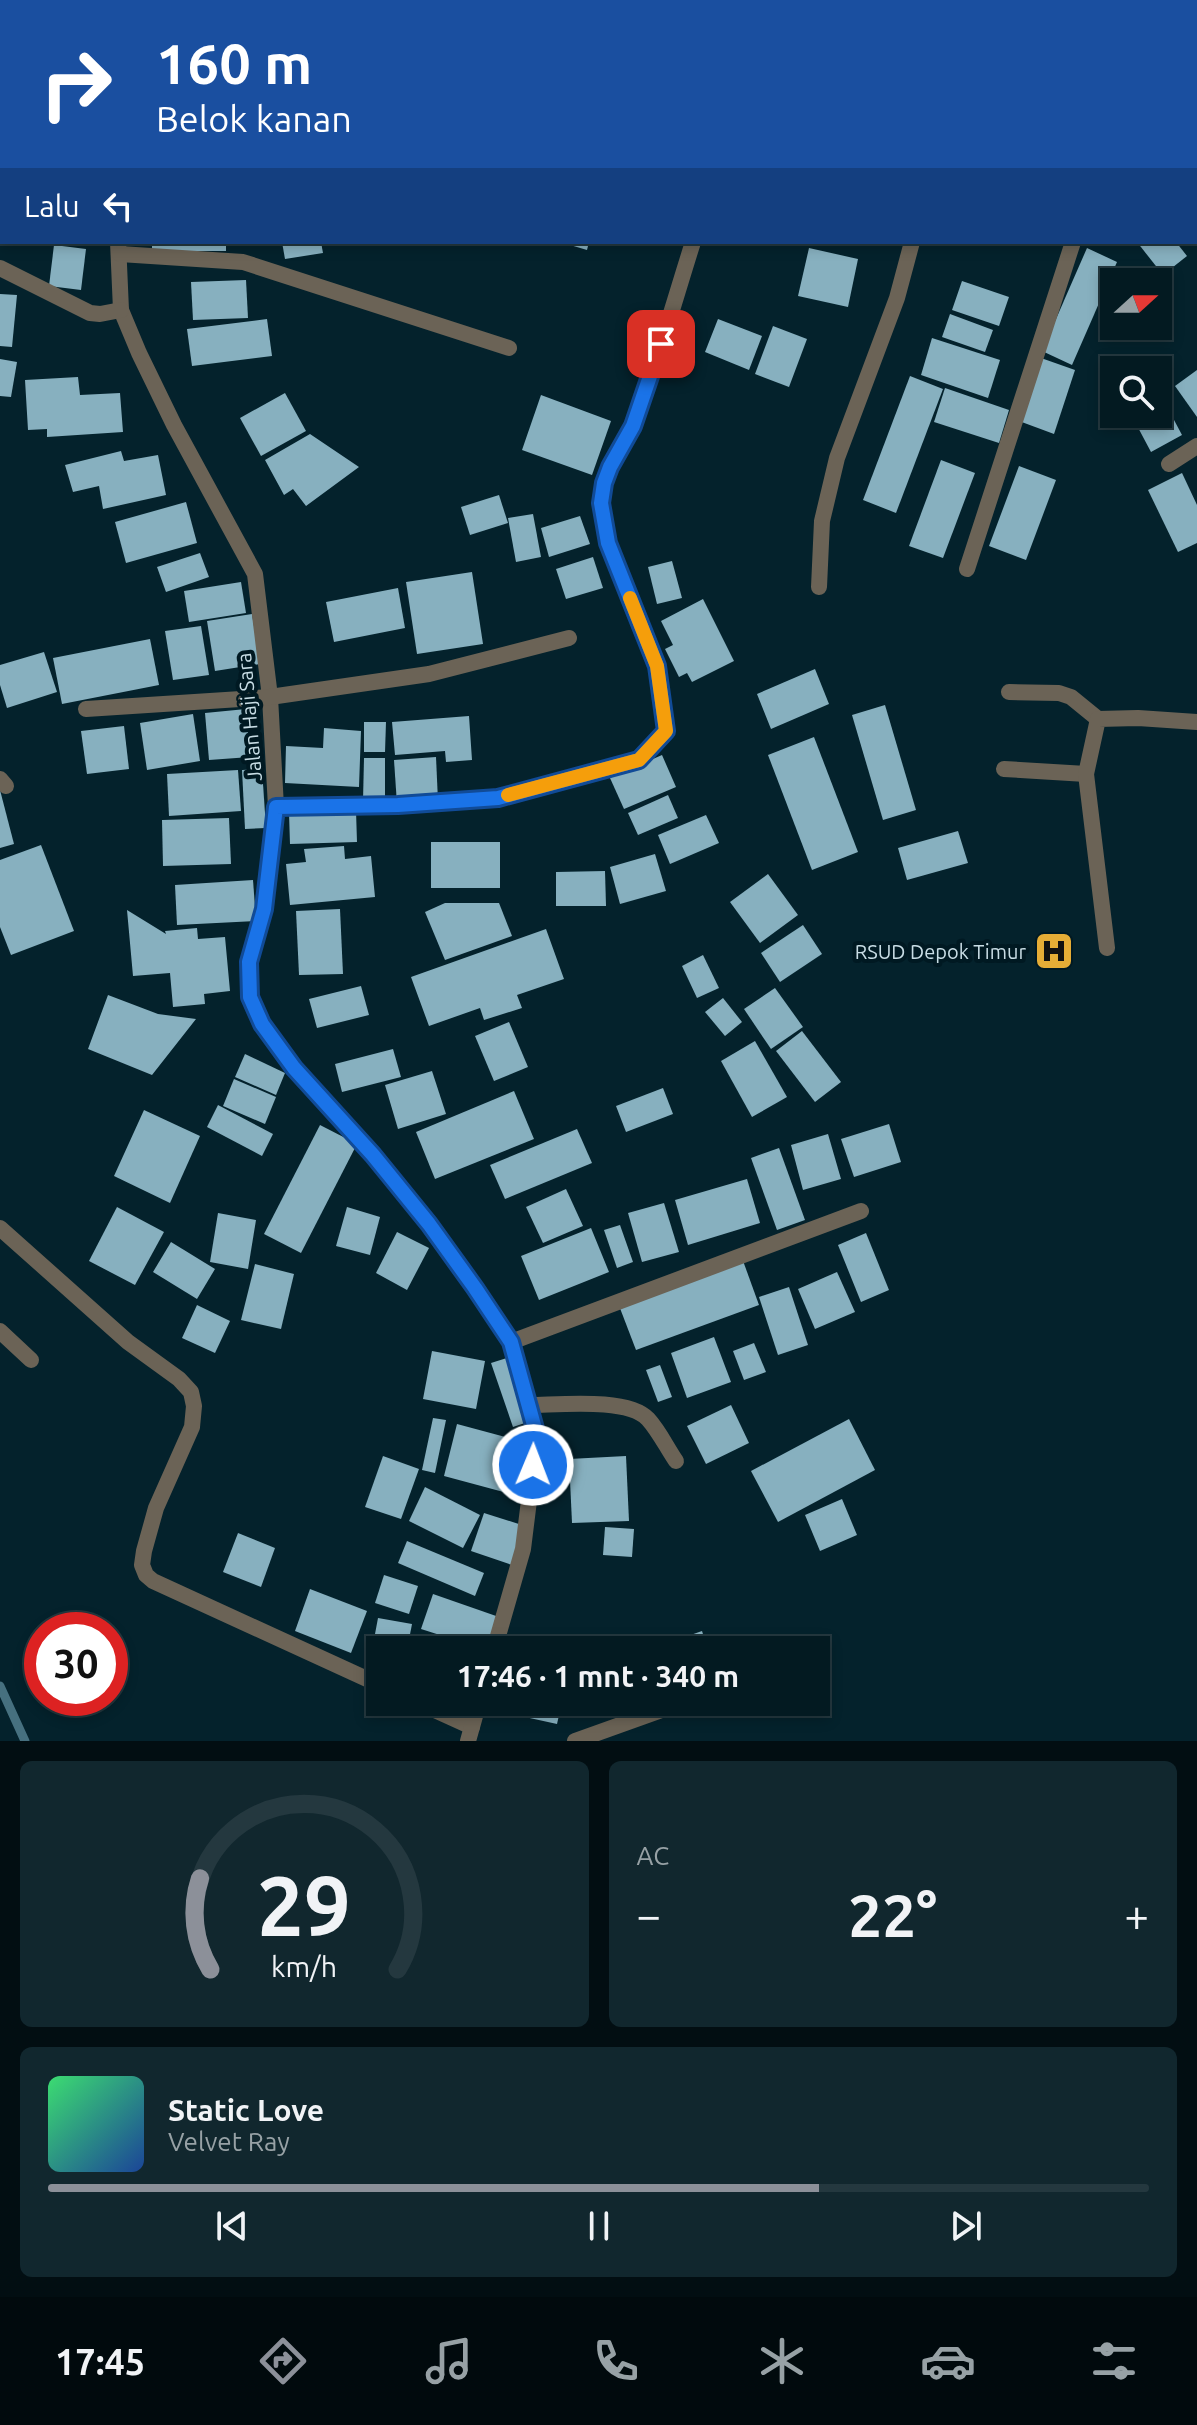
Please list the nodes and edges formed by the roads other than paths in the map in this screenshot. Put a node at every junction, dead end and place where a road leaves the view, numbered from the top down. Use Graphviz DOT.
graph roads {
  1 [pos="692,244"];
  2 [pos="911,244"];
  3 [pos="1072,244"];
  4 [pos="119,248"];
  5 [pos="0,268"];
  6 [pos="121,310"];
  7 [pos="509,348"];
  8 [pos="1197,446"];
  9 [pos="1169,464"];
  10 [pos="967,569"];
  11 [pos="819,587"];
  12 [pos="569,638"];
  13 [pos="1009,692"];
  14 [pos="270,697"];
  15 [pos="86,709"];
  16 [pos="1098,719"];
  17 [pos="1197,722"];
  18 [pos="1004,769"];
  19 [pos="1086,774"];
  20 [pos="276,807"];
  21 [pos="1107,948"];
  22 [pos="861,1211"];
  23 [pos="0,1228"];
  24 [pos="0,1331"];
  25 [pos="511,1342"];
  26 [pos="31,1360"];
  27 [pos="529,1405"];
  28 [pos="676,1461"];
  29 [pos="498,1636"];
  30 [pos="366,1679"];
  31 [pos="440,1716"];
  32 [pos="645,1716"];
  33 [pos="470,1734"];
  34 [pos="575,1741"];
  1 -- 20 [label="street"];
  2 -- 11 [label="street"];
  3 -- 10 [label="street"];
  4 -- 6 [label="street, Jalan Haji Sara"];
  4 -- 7 [label="street"];
  5 -- 6 [label="street"];
  6 -- 14 [label="street, Jalan Haji Sara"];
  8 -- 9 [label="street"];
  12 -- 14 [label="street"];
  13 -- 16 [label="street"];
  14 -- 15 [label="street"];
  14 -- 20 [label="street, Jalan Haji Sara"];
  16 -- 17 [label="street"];
  16 -- 19 [label="street"];
  18 -- 19 [label="street"];
  19 -- 21 [label="street"];
  20 -- 25 [label="street, Jalan Haji Sara"];
  22 -- 25 [label="street"];
  23 -- 30 [label="street"];
  24 -- 26 [label="street"];
  25 -- 27 [label="street, Jalan Haji Sara"];
  27 -- 28 [label="street"];
  27 -- 29 [label="street, Jalan Haji Sara"];
  31 -- 33 [label="street"];
  32 -- 34 [label="street"];
}
